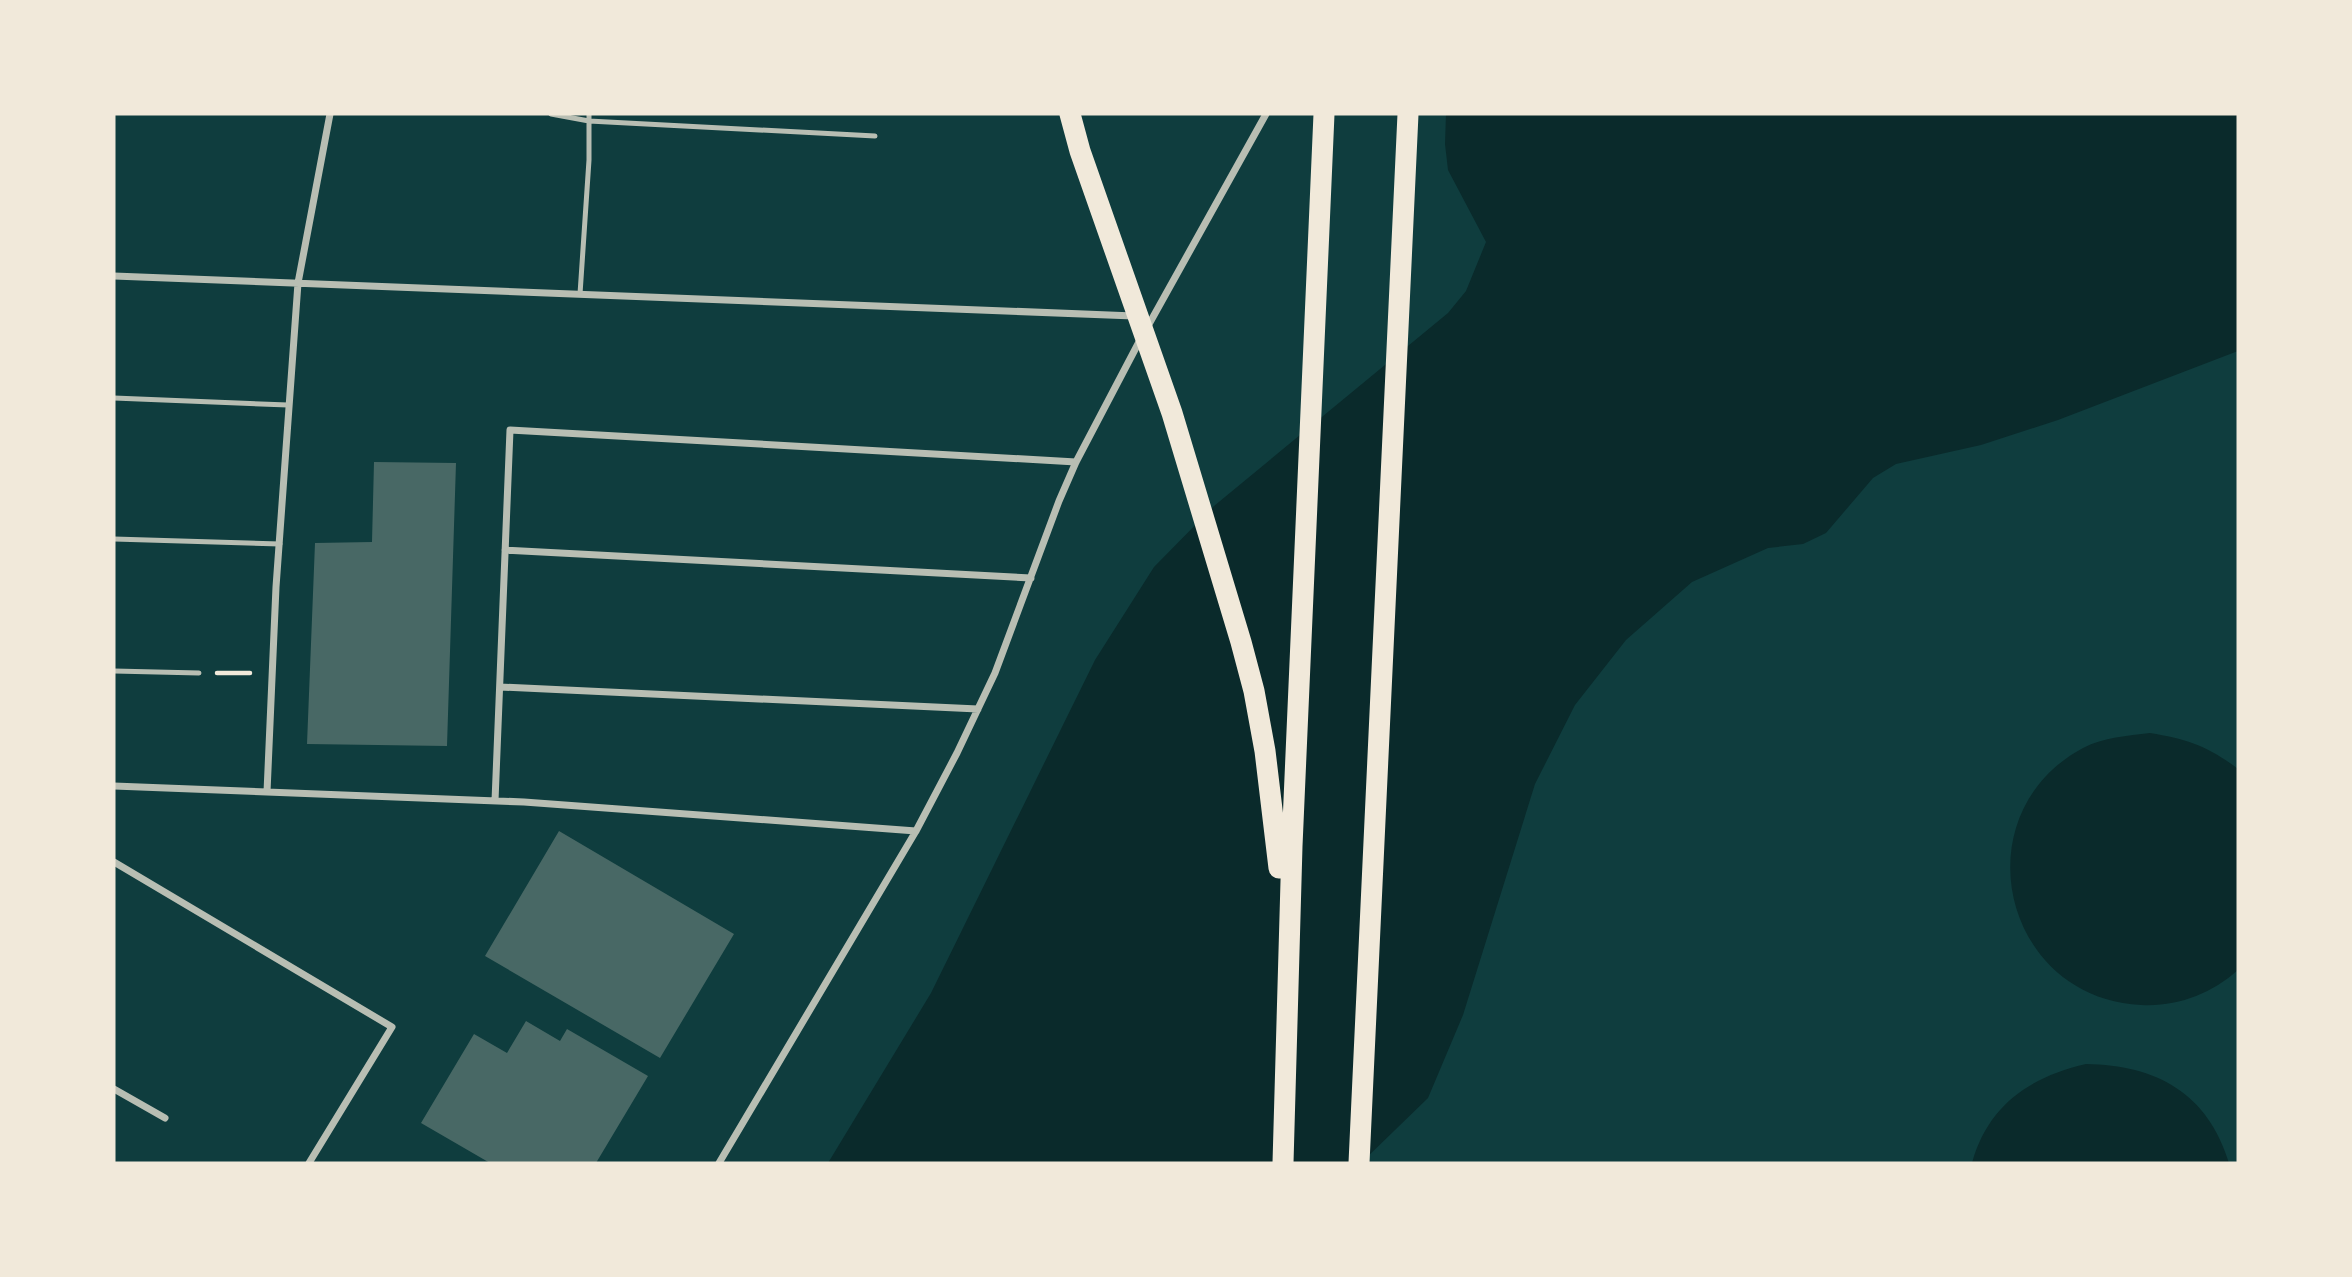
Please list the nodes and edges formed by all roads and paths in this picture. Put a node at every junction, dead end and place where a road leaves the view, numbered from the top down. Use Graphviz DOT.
graph roads {
  1 [pos="330,114"];
  2 [pos="551,114"];
  3 [pos="1070,114"];
  4 [pos="1266,114"];
  5 [pos="1324,114"];
  6 [pos="1408,114"];
  7 [pos="589,117"];
  8 [pos="875,136"];
  9 [pos="114,275"];
  10 [pos="298,283"];
  11 [pos="580,294"];
  12 [pos="1153,317"];
  13 [pos="114,398"];
  14 [pos="288,405"];
  15 [pos="1076,462"];
  16 [pos="114,538"];
  17 [pos="280,544"];
  18 [pos="505,551"];
  19 [pos="1031,578"];
  20 [pos="114,671"];
  21 [pos="199,673"];
  22 [pos="271,673"];
  23 [pos="500,687"];
  24 [pos="978,709"];
  25 [pos="114,786"];
  26 [pos="267,792"];
  27 [pos="495,801"];
  28 [pos="916,831"];
  29 [pos="114,862"];
  30 [pos="1287,970"];
  31 [pos="114,1089"];
  32 [pos="165,1118"];
  33 [pos="309,1163"];
  34 [pos="719,1163"];
  35 [pos="1283,1163"];
  36 [pos="1359,1163"];
  1 -- 10 [label="street"];
  2 -- 7 [label="lane"];
  3 -- 30 [label="highway"];
  4 -- 12 [label="street"];
  5 -- 30 [label="highway"];
  6 -- 36 [label="highway"];
  7 -- 8 [label="lane"];
  7 -- 11 [label="lane"];
  9 -- 10 [label="street"];
  10 -- 11 [label="street"];
  10 -- 14 [label="street"];
  11 -- 12 [label="street"];
  12 -- 15 [label="street"];
  13 -- 14 [label="lane"];
  14 -- 17 [label="street"];
  15 -- 18 [label="street"];
  15 -- 19 [label="street"];
  16 -- 17 [label="lane"];
  17 -- 22 [label="street"];
  18 -- 19 [label="street"];
  18 -- 23 [label="street"];
  19 -- 24 [label="street"];
  20 -- 21 [label="lane"];
  21 -- 22 [label="path"];
  22 -- 26 [label="street"];
  23 -- 24 [label="street"];
  23 -- 27 [label="street"];
  24 -- 28 [label="street"];
  25 -- 26 [label="street"];
  26 -- 27 [label="street"];
  27 -- 28 [label="street"];
  28 -- 34 [label="street"];
  29 -- 33 [label="street"];
  30 -- 35 [label="highway"];
  31 -- 32 [label="street"];
}
